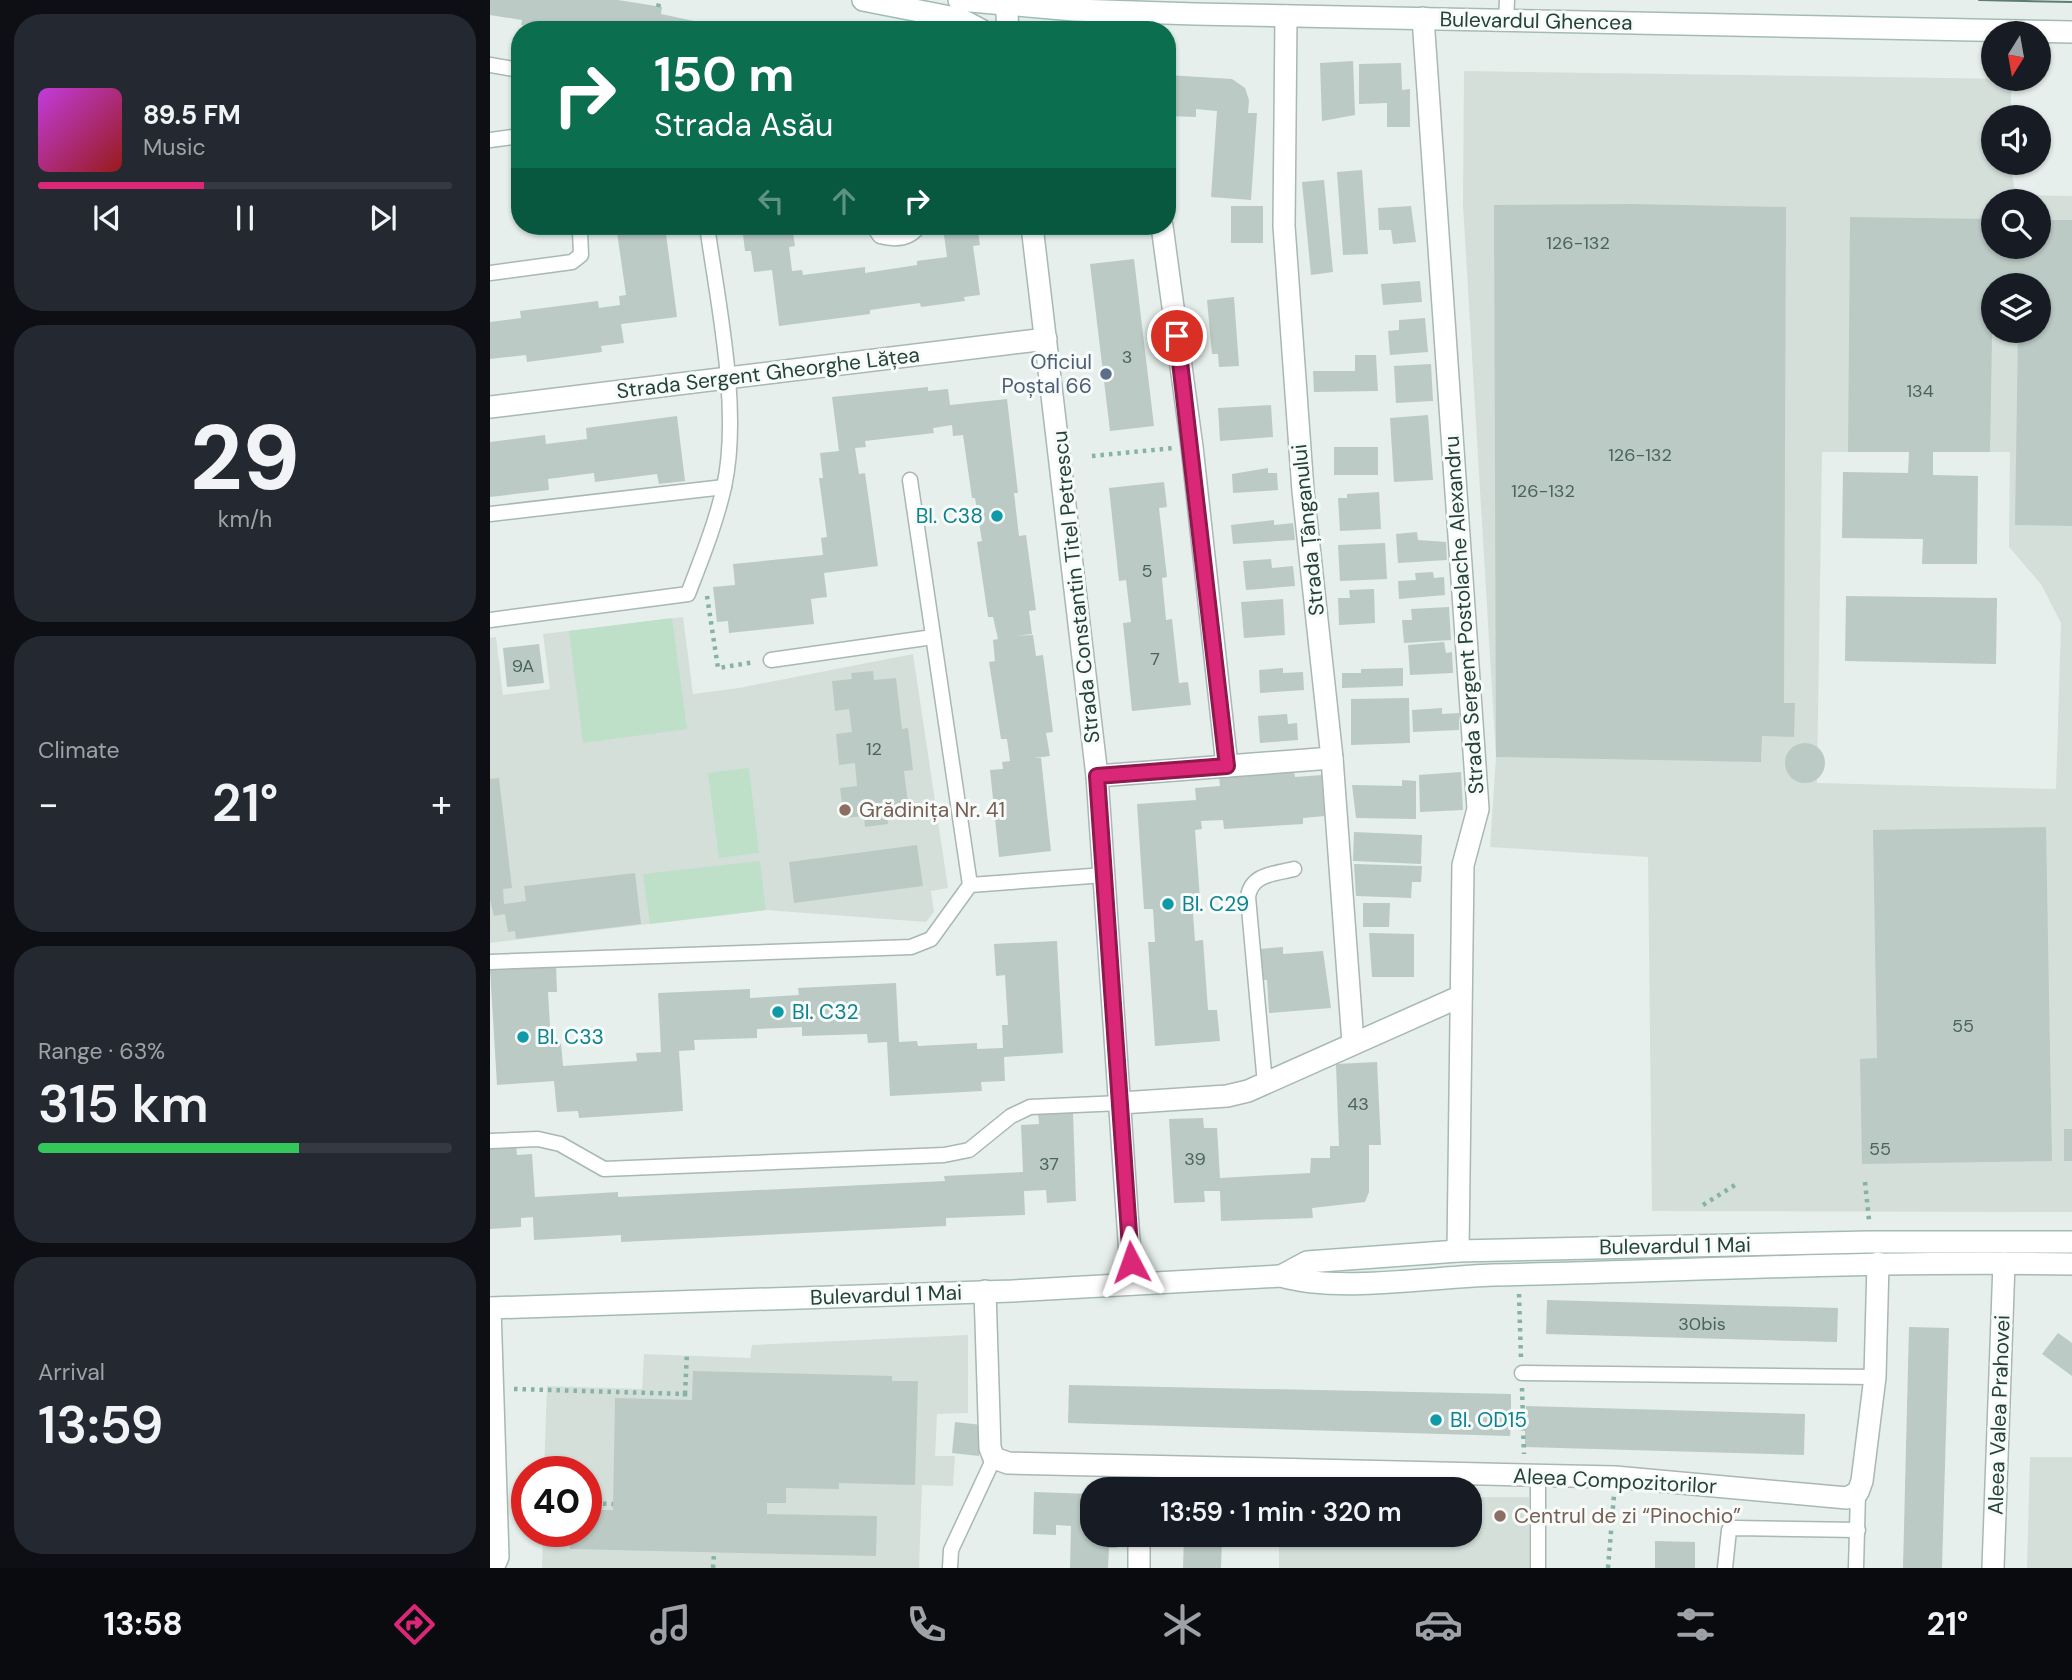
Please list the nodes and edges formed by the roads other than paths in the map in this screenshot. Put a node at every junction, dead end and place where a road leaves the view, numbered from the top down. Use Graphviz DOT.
graph roads {
  1 [pos="863,0"];
  2 [pos="958,0"];
  3 [pos="1006,2"];
  4 [pos="1506,10"];
  5 [pos="1286,16"];
  6 [pos="1423,18"];
  7 [pos="964,21"];
  8 [pos="1007,21"];
  9 [pos="2072,32"];
  10 [pos="490,65"];
  11 [pos="511,68"];
  12 [pos="511,137"];
  13 [pos="490,140"];
  14 [pos="580,235"];
  15 [pos="708,235"];
  16 [pos="879,235"];
  17 [pos="910,235"];
  18 [pos="1033,235"];
  19 [pos="1163,235"];
  20 [pos="490,273"];
  21 [pos="1046,339"];
  22 [pos="729,378"];
  23 [pos="490,407"];
  24 [pos="910,480"];
  25 [pos="724,487"];
  26 [pos="490,514"];
  27 [pos="490,620"];
  28 [pos="933,637"];
  29 [pos="771,660"];
  30 [pos="1332,758"];
  31 [pos="1227,766"];
  32 [pos="1097,776"];
  33 [pos="1294,869"];
  34 [pos="1105,875"];
  35 [pos="970,885"];
  36 [pos="490,962"];
  37 [pos="1459,997"];
  38 [pos="1353,1042"];
  39 [pos="1265,1084"];
  40 [pos="1121,1103"];
  41 [pos="490,1141"];
  42 [pos="2072,1242"];
  43 [pos="1694,1245"];
  44 [pos="1458,1251"];
  45 [pos="1878,1263"];
  46 [pos="2004,1263"];
  47 [pos="2072,1264"];
  48 [pos="1732,1268"];
  49 [pos="1660,1270"];
  50 [pos="1281,1276"];
  51 [pos="1132,1284"];
  52 [pos="985,1291"];
  53 [pos="490,1308"];
  54 [pos="1522,1373"];
  55 [pos="1875,1377"];
  56 [pos="994,1458"];
  57 [pos="1531,1475"];
  58 [pos="1123,1477"];
  59 [pos="1163,1477"];
  60 [pos="1858,1492"];
  61 [pos="1858,1530"];
  62 [pos="1139,1547"];
  63 [pos="493,1568"];
  64 [pos="950,1568"];
  65 [pos="1139,1568"];
  66 [pos="1538,1568"];
  67 [pos="1725,1568"];
  68 [pos="1856,1568"];
  69 [pos="1993,1568"];
  1 -- 7 [label="street"];
  2 -- 3 [label="street, Bulevardul Ghencea"];
  3 -- 5 [label="street, Bulevardul Ghencea"];
  3 -- 8 [label="street"];
  4 -- 6 [label="street, Bulevardul Ghencea"];
  4 -- 9 [label="street, Bulevardul Ghencea"];
  5 -- 6 [label="street, Bulevardul Ghencea"];
  5 -- 30 [label="street, Strada Țânganului"];
  6 -- 37 [label="street, Strada Sergent Postolache Alexandru"];
  10 -- 11 [label="lane"];
  12 -- 13 [label="lane"];
  14 -- 20 [label="lane"];
  15 -- 22 [label="lane"];
  16 -- 17 [label="lane"];
  18 -- 21 [label="street, Strada Constantin Titel Petrescu"];
  19 -- 31 [label="street"];
  21 -- 22 [label="street, Strada Sergent Gheorghe Lățea"];
  21 -- 32 [label="street, Strada Constantin Titel Petrescu"];
  22 -- 23 [label="street, Strada Sergent Gheorghe Lățea"];
  22 -- 25 [label="lane"];
  24 -- 28 [label="lane"];
  25 -- 26 [label="lane"];
  25 -- 27 [label="lane"];
  28 -- 29 [label="lane"];
  28 -- 35 [label="lane"];
  30 -- 31 [label="street"];
  30 -- 38 [label="street, Strada Țânganului"];
  31 -- 32 [label="street"];
  32 -- 34 [label="street, Strada Constantin Titel Petrescu"];
  33 -- 39 [label="lane"];
  34 -- 35 [label="lane"];
  34 -- 40 [label="street, Strada Constantin Titel Petrescu"];
  35 -- 36 [label="lane"];
  37 -- 38 [label="street"];
  37 -- 44 [label="street, Strada Sergent Postolache Alexandru"];
  38 -- 39 [label="street"];
  39 -- 40 [label="street"];
  40 -- 41 [label="lane"];
  40 -- 51 [label="street, Strada Constantin Titel Petrescu"];
  42 -- 43 [label="street, Bulevardul 1 Mai"];
  43 -- 44 [label="street, Bulevardul 1 Mai"];
  43 -- 48 [label="lane"];
  43 -- 49 [label="lane"];
  44 -- 50 [label="street, Bulevardul 1 Mai"];
  45 -- 46 [label="street, Bulevardul 1 Mai"];
  45 -- 48 [label="street, Bulevardul 1 Mai"];
  45 -- 55 [label="street"];
  46 -- 47 [label="street, Bulevardul 1 Mai"];
  46 -- 69 [label="street, Aleea Valea Prahovei"];
  48 -- 49 [label="street, Bulevardul 1 Mai"];
  49 -- 50 [label="street, Bulevardul 1 Mai"];
  50 -- 51 [label="street, Bulevardul 1 Mai"];
  51 -- 52 [label="street, Bulevardul 1 Mai"];
  52 -- 53 [label="street, Bulevardul 1 Mai"];
  52 -- 56 [label="street"];
  53 -- 63 [label="street"];
  54 -- 55 [label="lane"];
  55 -- 60 [label="street"];
  56 -- 58 [label="street, Aleea Compozitorilor"];
  56 -- 64 [label="lane"];
  57 -- 59 [label="street, Aleea Compozitorilor"];
  57 -- 60 [label="street, Aleea Compozitorilor"];
  57 -- 66 [label="lane"];
  60 -- 61 [label="lane"];
  61 -- 67 [label="lane"];
  61 -- 68 [label="lane"];
  62 -- 65 [label="street"];
}
